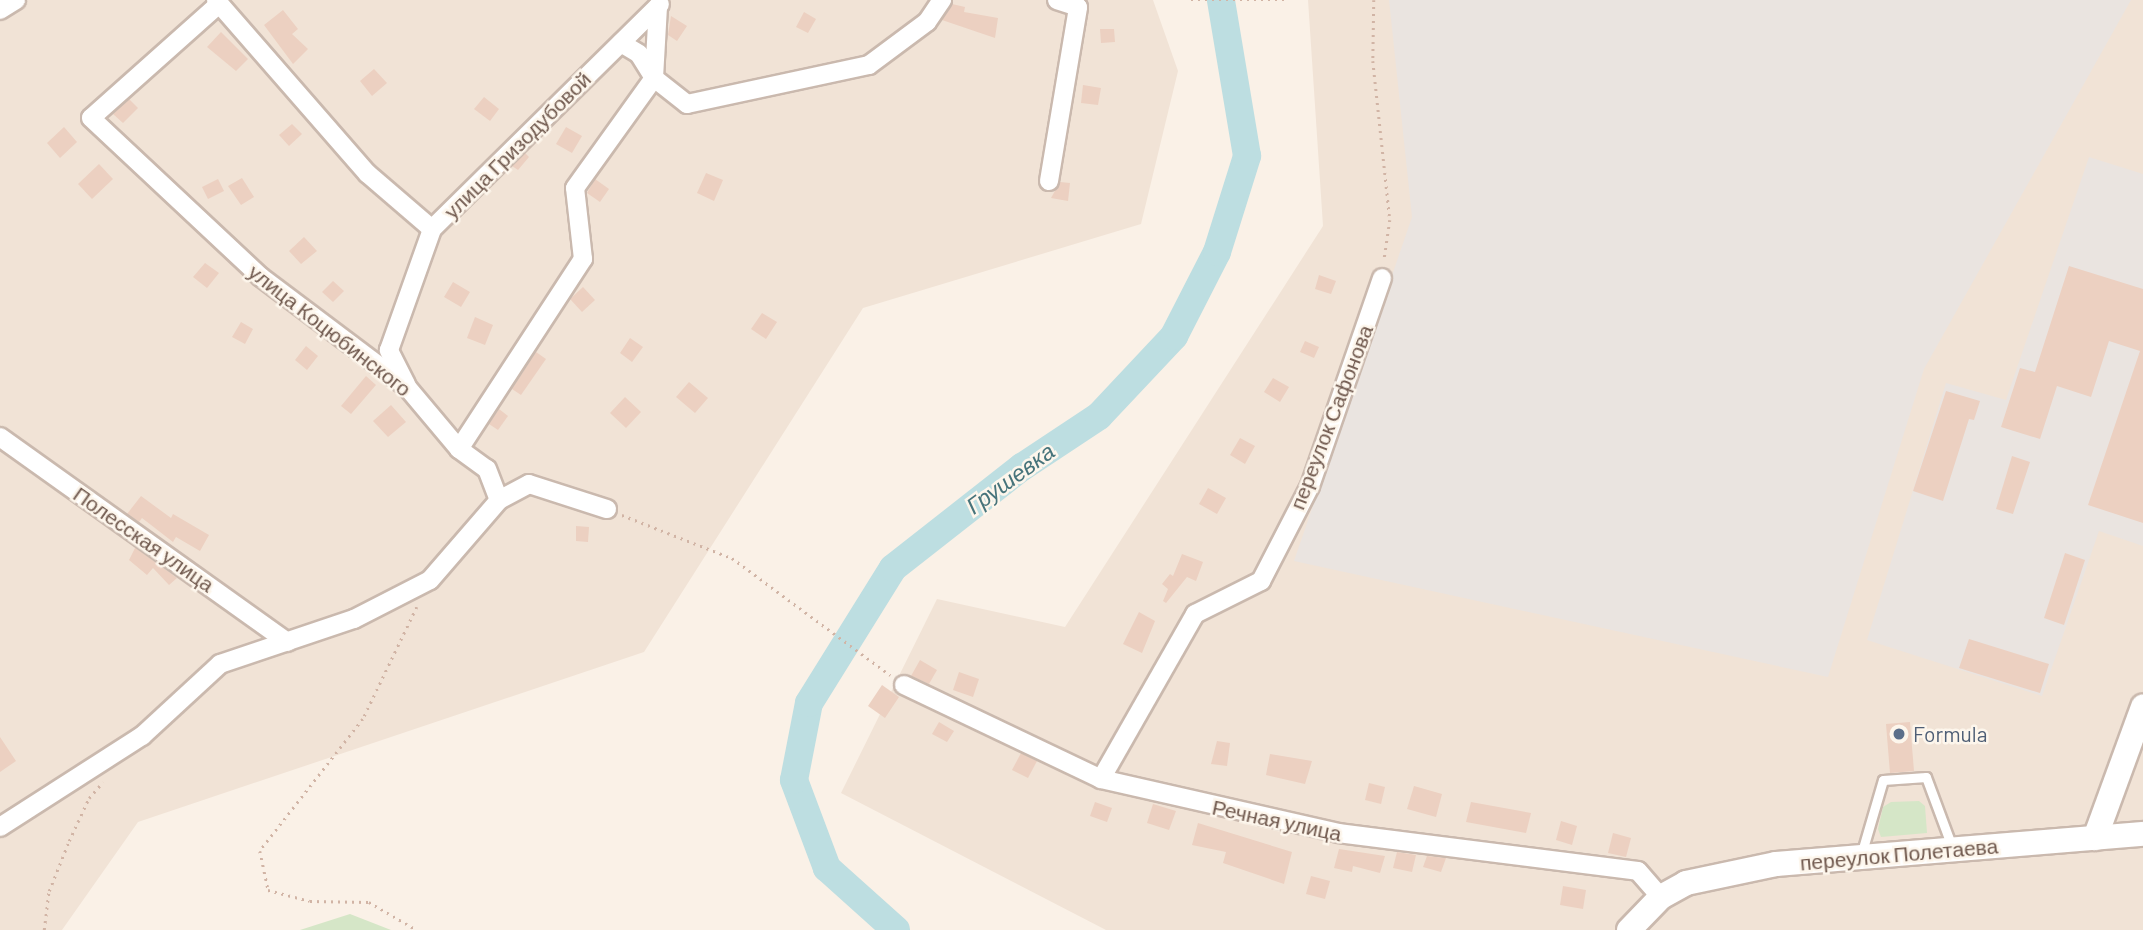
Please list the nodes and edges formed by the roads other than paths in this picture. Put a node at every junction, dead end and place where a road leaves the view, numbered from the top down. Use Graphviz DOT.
graph roads {
  1 [pos="16,0"];
  2 [pos="942,0"];
  3 [pos="1058,0"];
  4 [pos="217,2"];
  5 [pos="660,3"];
  6 [pos="0,10"];
  7 [pos="621,43"];
  8 [pos="654,78"];
  9 [pos="1049,181"];
  10 [pos="432,229"];
  11 [pos="1382,278"];
  12 [pos="407,387"];
  13 [pos="0,437"];
  14 [pos="459,449"];
  15 [pos="499,500"];
  16 [pos="607,509"];
  17 [pos="287,642"];
  18 [pos="904,685"];
  19 [pos="2143,707"];
  20 [pos="1101,779"];
  21 [pos="0,827"];
  22 [pos="2143,834"];
  23 [pos="2095,838"];
  24 [pos="1954,850"];
  25 [pos="1860,857"];
  26 [pos="1661,897"];
  27 [pos="1629,930"];
  1 -- 6 [label="street"];
  2 -- 8 [label="street"];
  3 -- 9 [label="street"];
  4 -- 10 [label="street"];
  4 -- 12 [label="street, улица Коцюбинского"];
  5 -- 7 [label="street, улица Гризодубовой"];
  5 -- 8 [label="street"];
  7 -- 8 [label="street"];
  7 -- 10 [label="street, улица Гризодубовой"];
  8 -- 14 [label="street"];
  10 -- 12 [label="street, улица Гризодубовой"];
  11 -- 20 [label="street, переулок Сафонова"];
  12 -- 14 [label="street, улица Коцюбинского"];
  13 -- 17 [label="street, Полесская улица"];
  14 -- 15 [label="street, улица Коцюбинского"];
  15 -- 16 [label="street"];
  15 -- 17 [label="street"];
  17 -- 21 [label="street"];
  18 -- 20 [label="street, Речная улица"];
  19 -- 23 [label="main road"];
  20 -- 26 [label="street, Речная улица"];
  22 -- 23 [label="main road, переулок Полетаева"];
  23 -- 24 [label="main road, переулок Полетаева"];
  24 -- 25 [label="main road, переулок Полетаева"];
  24 -- 25 [label="lane"];
  25 -- 26 [label="main road, переулок Полетаева"];
  26 -- 27 [label="main road, переулок Полетаева"];
}
